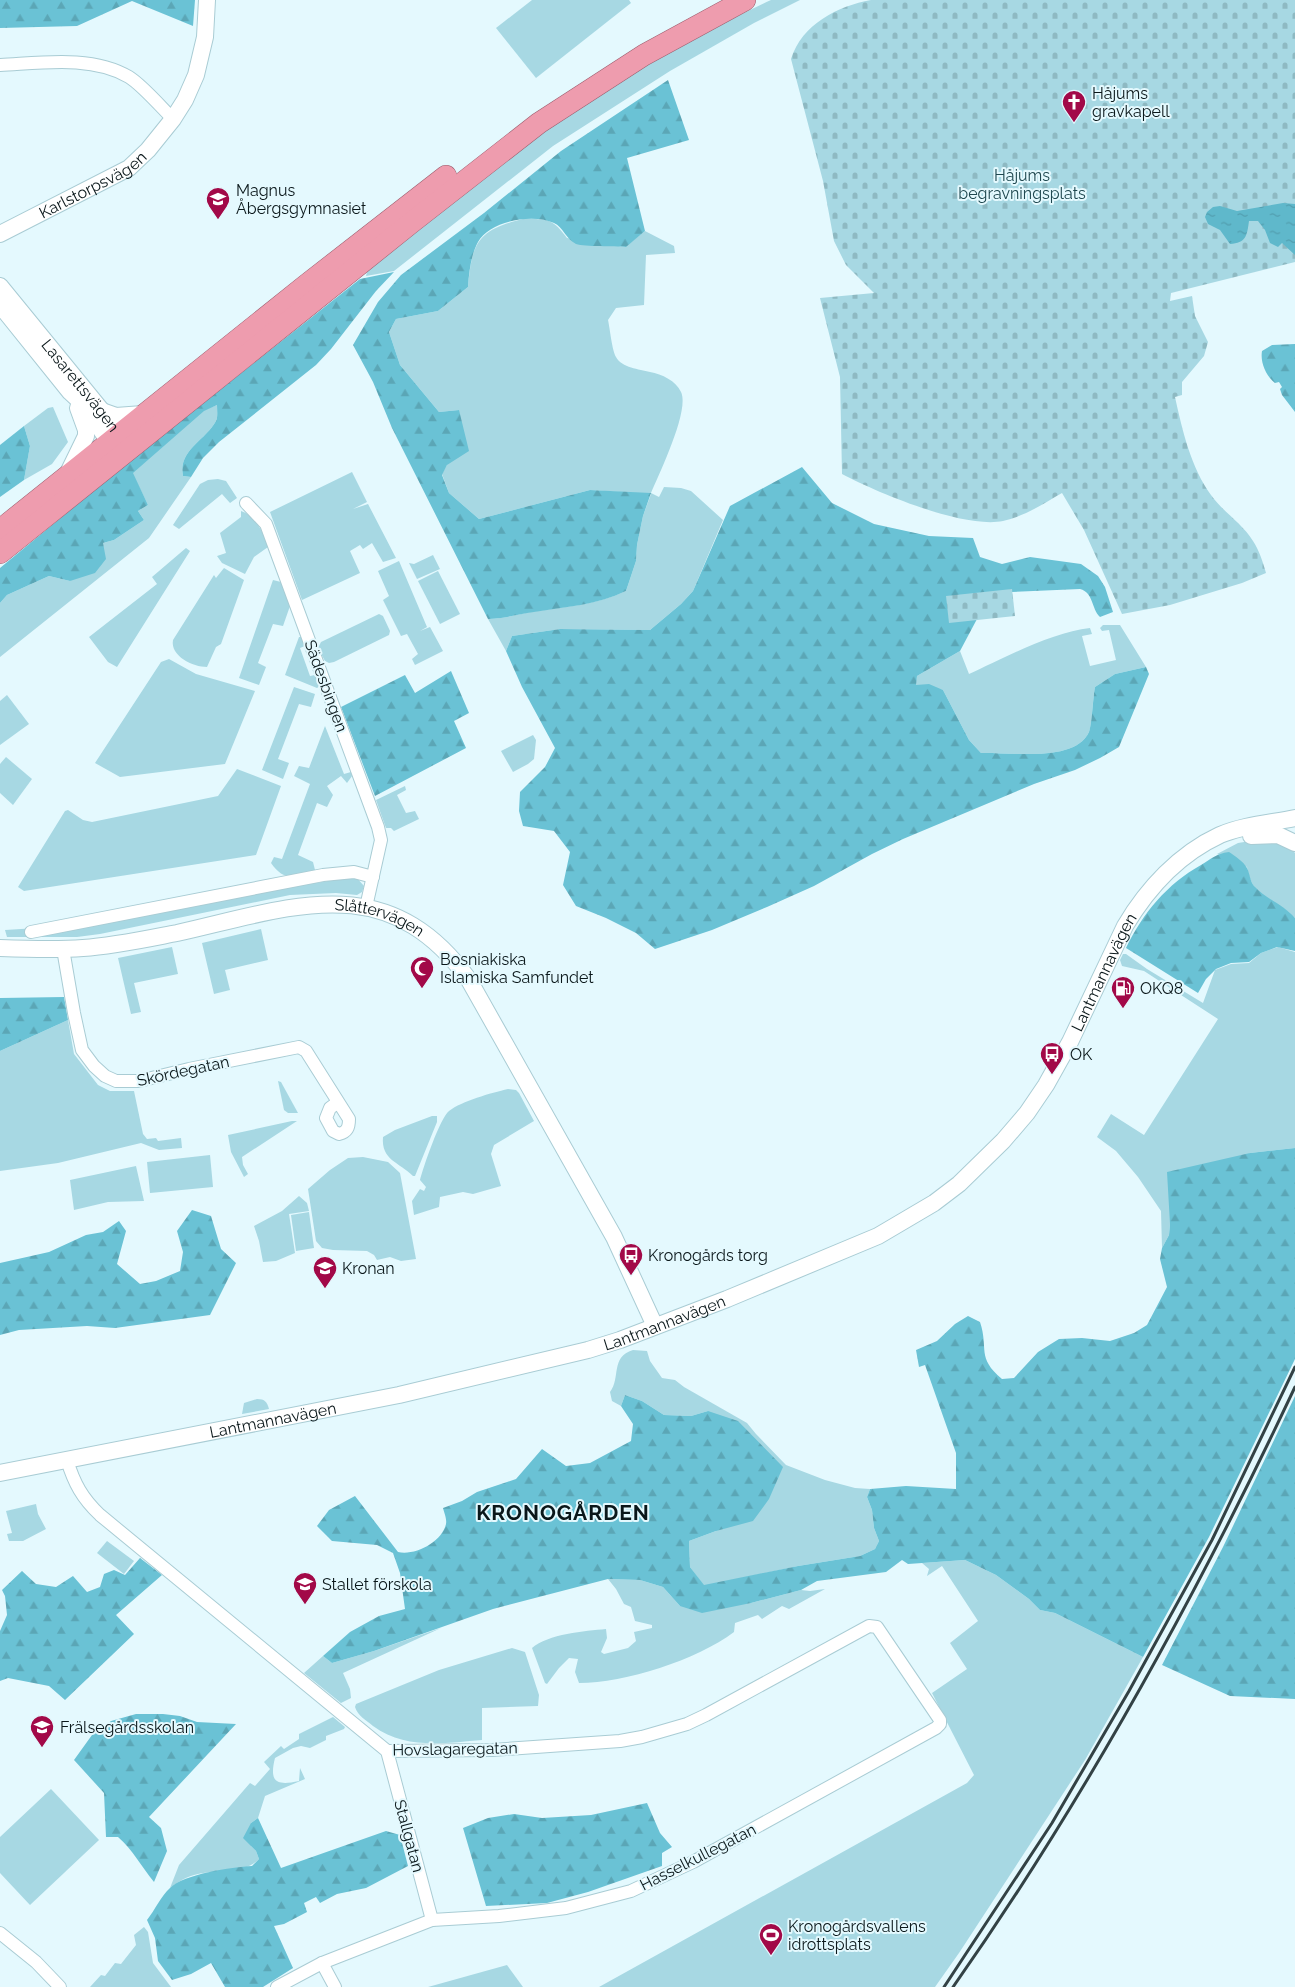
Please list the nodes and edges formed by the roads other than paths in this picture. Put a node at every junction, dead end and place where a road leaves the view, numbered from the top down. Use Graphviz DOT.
graph roads {
  1 [pos="207,0"];
  2 [pos="716,0"];
  3 [pos="745,0"];
  4 [pos="0,65"];
  5 [pos="173,119"];
  6 [pos="0,234"];
  7 [pos="0,286"];
  8 [pos="0,305"];
  9 [pos="70,392"];
  10 [pos="102,411"];
  11 [pos="143,414"];
  12 [pos="117,443"];
  13 [pos="66,476"];
  14 [pos="246,504"];
  15 [pos="0,530"];
  16 [pos="0,553"];
  17 [pos="1295,818"];
  18 [pos="1295,843"];
  19 [pos="373,877"];
  20 [pos="1153,889"];
  21 [pos="366,907"];
  22 [pos="31,932"];
  23 [pos="0,948"];
  24 [pos="64,949"];
  25 [pos="337,1103"];
  26 [pos="655,1326"];
  27 [pos="66,1460"];
  28 [pos="0,1473"];
  29 [pos="874,1625"];
  30 [pos="387,1751"];
  31 [pos="432,1920"];
  32 [pos="0,1933"];
  33 [pos="322,1963"];
  34 [pos="60,1987"];
  35 [pos="277,1987"];
  36 [pos="335,1987"];
  1 -- 5 [label="street, Karlstorpsvägen"];
  2 -- 11 [label="highway"];
  3 -- 12 [label="highway"];
  4 -- 5 [label="street"];
  5 -- 6 [label="street, Karlstorpsvägen"];
  7 -- 10 [label="street, Lasarettsvägen"];
  8 -- 9 [label="street, Lasarettsvägen"];
  9 -- 12 [label="street, Lasarettsvägen"];
  9 -- 13 [label="street"];
  10 -- 11 [label="street"];
  10 -- 12 [label="street, Lasarettsvägen"];
  11 -- 12 [label="highway"];
  12 -- 13 [label="highway"];
  12 -- 16 [label="highway"];
  13 -- 15 [label="highway"];
  14 -- 19 [label="street, Sädesbingen"];
  17 -- 20 [label="street, Lantmannavägen"];
  18 -- 20 [label="street, Lantmannavägen"];
  19 -- 21 [label="street, Sädesbingen"];
  19 -- 22 [label="street"];
  20 -- 26 [label="street, Lantmannavägen"];
  21 -- 24 [label="street, Slåttervägen"];
  21 -- 26 [label="street, Slåttervägen"];
  23 -- 24 [label="street, Slåttervägen"];
  24 -- 25 [label="street, Skördegatan"];
  26 -- 27 [label="street, Lantmannavägen"];
  27 -- 28 [label="street, Lantmannavägen"];
  27 -- 30 [label="street, Hovslagaregatan"];
  29 -- 30 [label="street, Hovslagaregatan"];
  29 -- 31 [label="street, Hasselkullegatan"];
  30 -- 31 [label="street, Stallgatan"];
  31 -- 33 [label="street, Hasselkullegatan"];
  32 -- 34 [label="street"];
  33 -- 35 [label="street, Hasselkullegatan"];
  33 -- 36 [label="street"];
}
